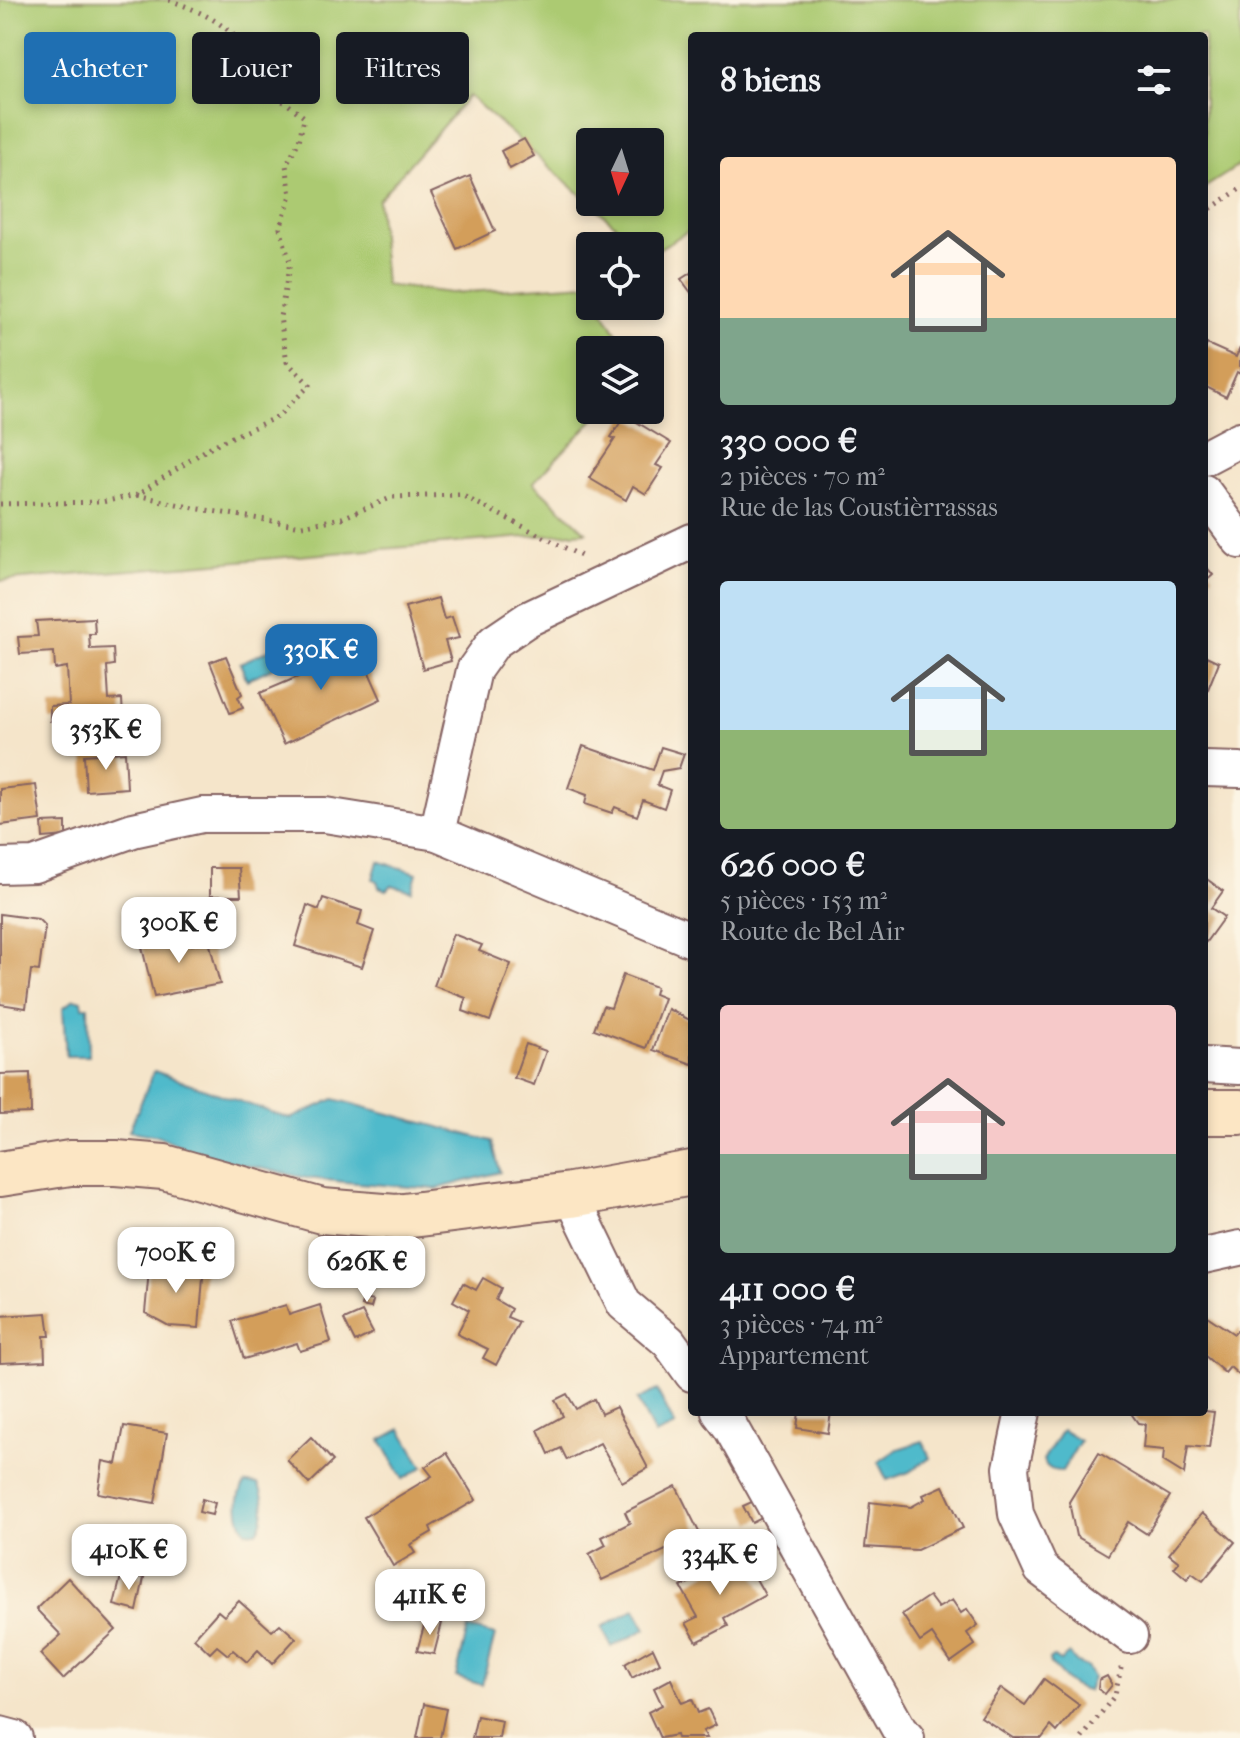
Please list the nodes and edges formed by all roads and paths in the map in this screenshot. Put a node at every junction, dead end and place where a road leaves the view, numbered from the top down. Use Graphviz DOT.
graph roads {
  1 [pos="169,0"];
  2 [pos="1240,189"];
  3 [pos="1208,210"];
  4 [pos="1240,439"];
  5 [pos="1208,456"];
  6 [pos="137,495"];
  7 [pos="1208,497"];
  8 [pos="0,504"];
  9 [pos="1240,541"];
  10 [pos="688,543"];
  11 [pos="592,588"];
  12 [pos="1208,769"];
  13 [pos="1240,770"];
  14 [pos="437,833"];
  15 [pos="0,866"];
  16 [pos="688,938"];
  17 [pos="1208,1065"];
  18 [pos="1240,1067"];
  19 [pos="1208,1112"];
  20 [pos="1240,1112"];
  21 [pos="0,1174"];
  22 [pos="688,1174"];
  23 [pos="571,1195"];
  24 [pos="1240,1248"];
  25 [pos="1208,1255"];
  26 [pos="688,1368"];
  27 [pos="722,1416"];
  28 [pos="1022,1416"];
  29 [pos="1130,1636"];
  30 [pos="0,1734"];
  31 [pos="15,1738"];
  32 [pos="907,1738"];
  33 [pos="1082,1738"];
  1 -- 6 [label="path"];
  2 -- 3 [label="path"];
  4 -- 5 [label="street"];
  6 -- 8 [label="path"];
  6 -- 11 [label="path"];
  7 -- 9 [label="street"];
  10 -- 11 [label="street"];
  11 -- 14 [label="street"];
  12 -- 13 [label="street"];
  14 -- 15 [label="street"];
  14 -- 16 [label="street"];
  17 -- 18 [label="street"];
  19 -- 20 [label="street"];
  21 -- 23 [label="street"];
  22 -- 23 [label="street"];
  23 -- 26 [label="street"];
  24 -- 25 [label="street"];
  27 -- 32 [label="street"];
  28 -- 29 [label="street"];
  29 -- 33 [label="path"];
  30 -- 31 [label="street"];
}
